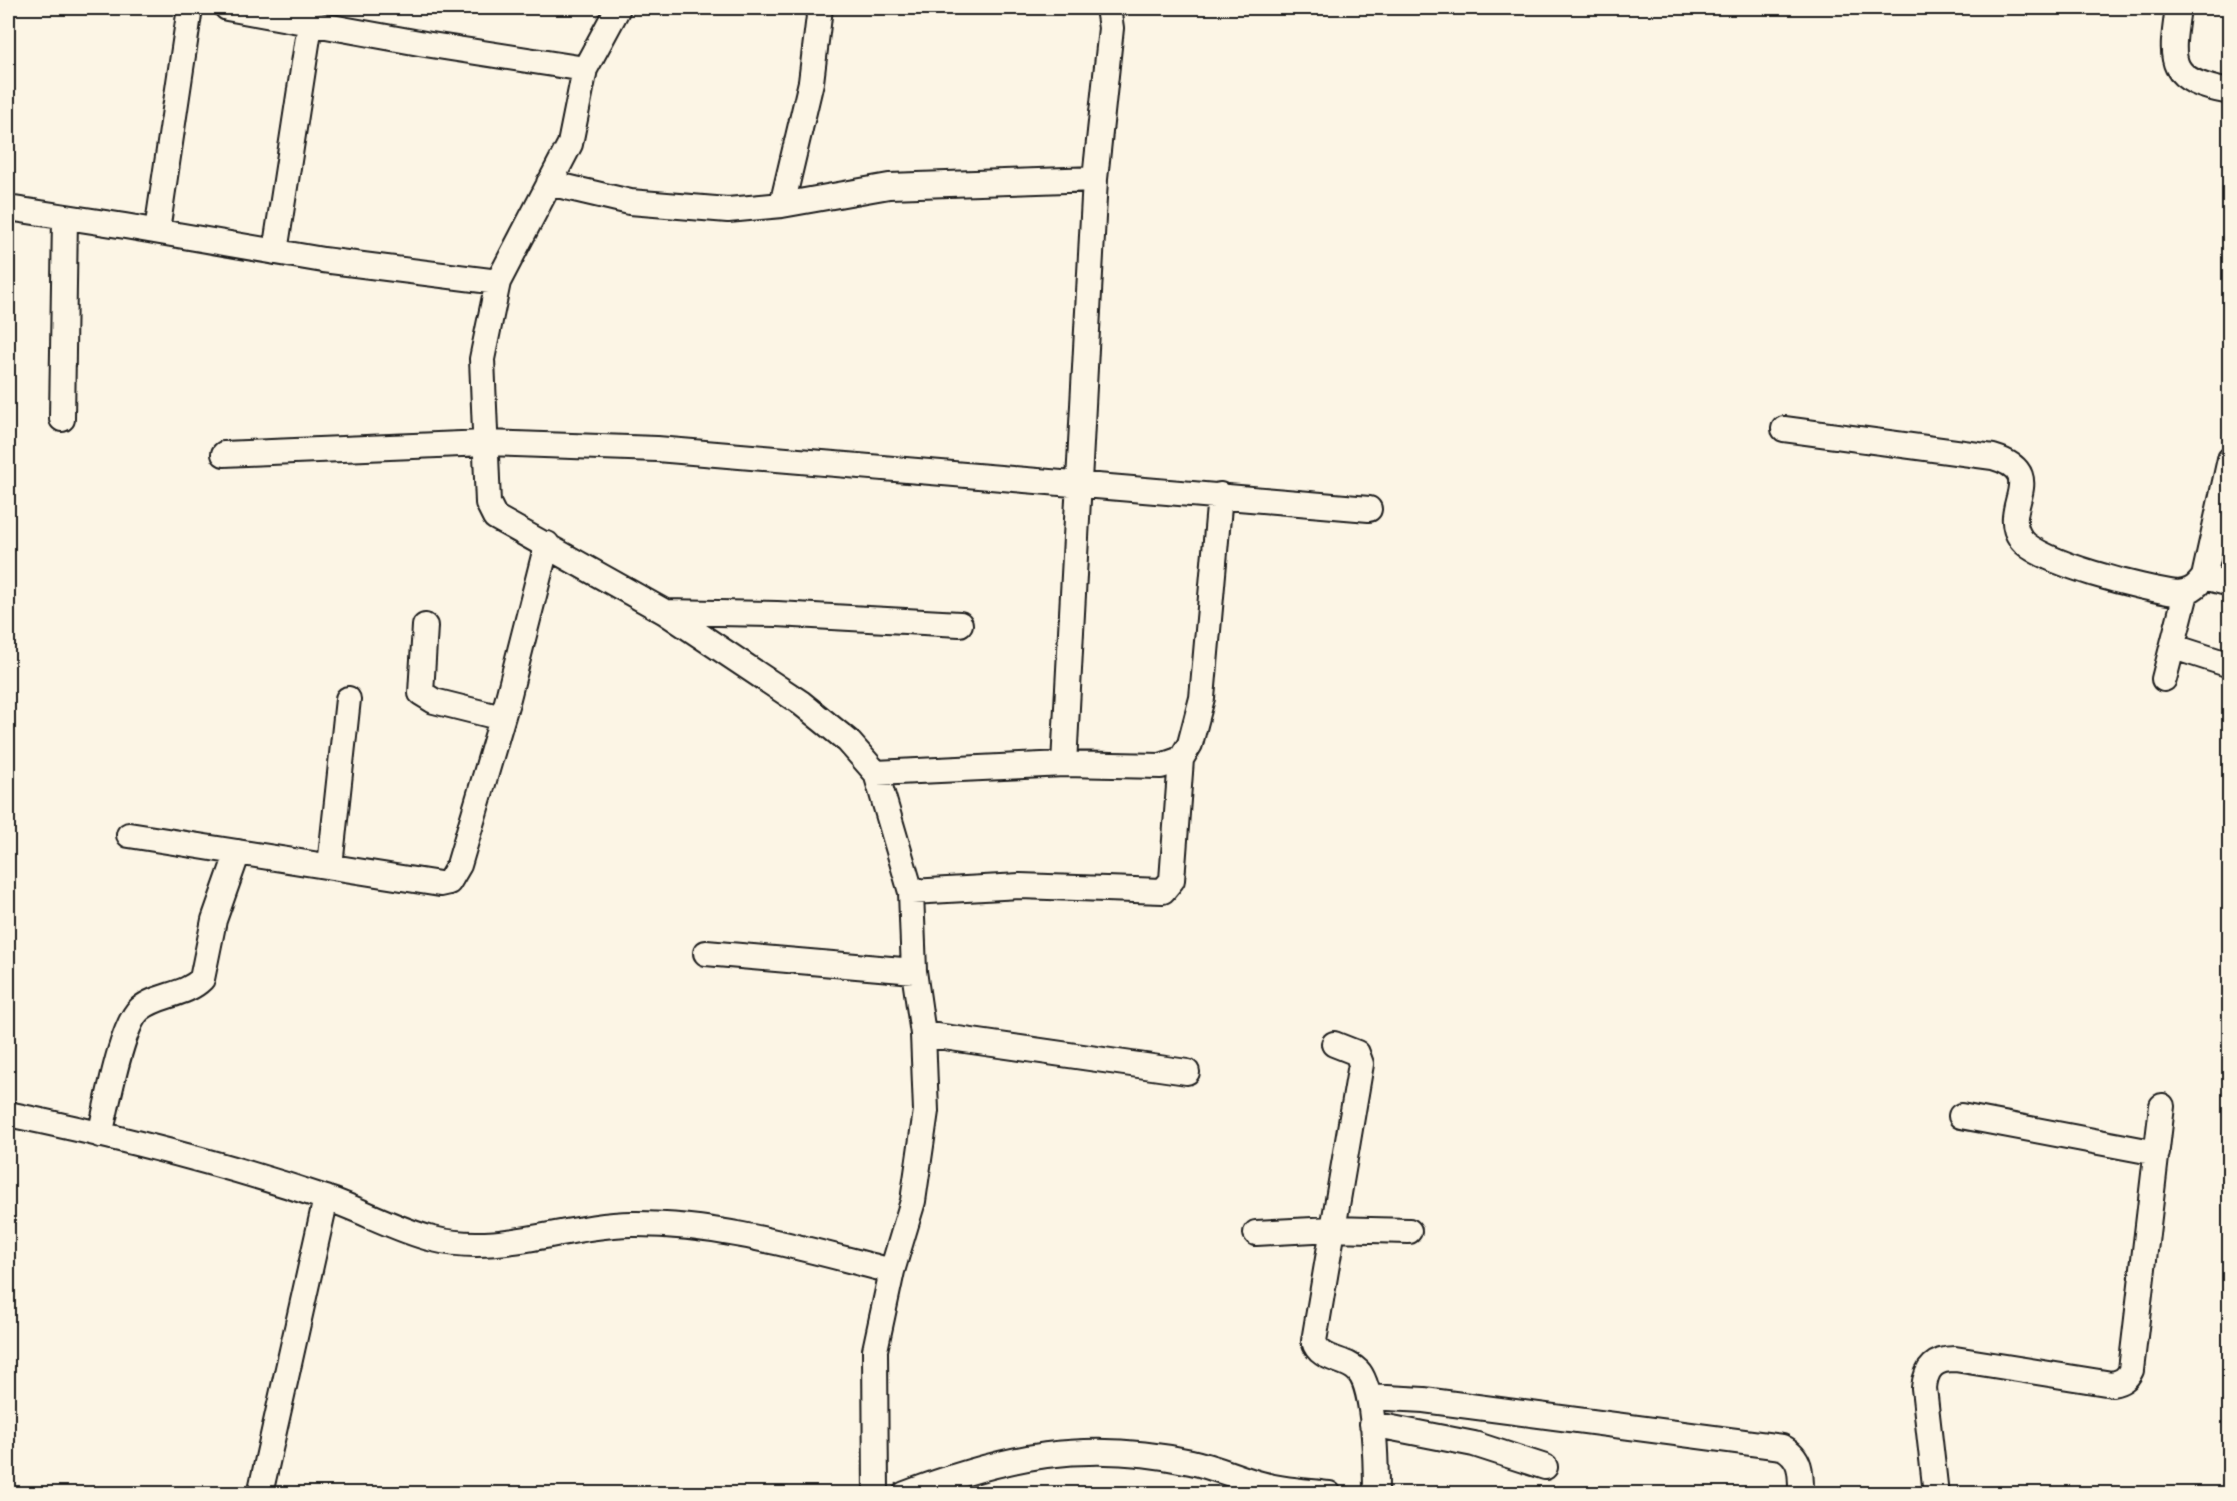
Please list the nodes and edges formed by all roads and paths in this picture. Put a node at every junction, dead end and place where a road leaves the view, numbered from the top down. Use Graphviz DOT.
graph roads {
  1 [pos="190,8"];
  2 [pos="227,8"];
  3 [pos="618,8"];
  4 [pos="820,8"];
  5 [pos="1108,8"];
  6 [pos="2178,8"];
  7 [pos="310,24"];
  8 [pos="585,69"];
  9 [pos="2229,92"];
  10 [pos="1095,179"];
  11 [pos="549,183"];
  12 [pos="782,205"];
  13 [pos="8,208"];
  14 [pos="65,217"];
  15 [pos="157,231"];
  16 [pos="275,252"];
  17 [pos="498,282"];
  18 [pos="62,419"];
  19 [pos="1784,429"];
  20 [pos="485,444"];
  21 [pos="224,454"];
  22 [pos="2229,459"];
  23 [pos="1079,486"];
  24 [pos="1220,495"];
  25 [pos="1369,509"];
  26 [pos="547,544"];
  27 [pos="2229,584"];
  28 [pos="2195,585"];
  29 [pos="665,612"];
  30 [pos="960,624"];
  31 [pos="425,626"];
  32 [pos="2174,647"];
  33 [pos="2229,665"];
  34 [pos="2164,679"];
  35 [pos="348,699"];
  36 [pos="502,718"];
  37 [pos="1182,759"];
  38 [pos="1064,764"];
  39 [pos="876,772"];
  40 [pos="129,835"];
  41 [pos="237,852"];
  42 [pos="330,867"];
  43 [pos="911,892"];
  44 [pos="706,952"];
  45 [pos="914,970"];
  46 [pos="923,1034"];
  47 [pos="1334,1044"];
  48 [pos="1187,1072"];
  49 [pos="2162,1106"];
  50 [pos="8,1114"];
  51 [pos="1961,1116"];
  52 [pos="100,1135"];
  53 [pos="2157,1153"];
  54 [pos="326,1198"];
  55 [pos="1333,1229"];
  56 [pos="1409,1231"];
  57 [pos="1256,1233"];
  58 [pos="892,1271"];
  59 [pos="1368,1397"];
  60 [pos="1372,1424"];
  61 [pos="1545,1467"];
  62 [pos="260,1494"];
  63 [pos="876,1494"];
  64 [pos="905,1494"];
  65 [pos="1329,1494"];
  66 [pos="1376,1494"];
  67 [pos="1801,1494"];
  68 [pos="1936,1494"];
  1 -- 15 [label="street"];
  2 -- 7 [label="street"];
  3 -- 8 [label="street"];
  4 -- 12 [label="street"];
  5 -- 10 [label="street"];
  6 -- 9 [label="street"];
  7 -- 8 [label="street"];
  7 -- 16 [label="street"];
  8 -- 11 [label="street"];
  10 -- 12 [label="street"];
  10 -- 23 [label="street"];
  11 -- 12 [label="street"];
  11 -- 17 [label="street"];
  13 -- 14 [label="street"];
  14 -- 15 [label="street"];
  14 -- 18 [label="street"];
  15 -- 16 [label="street"];
  16 -- 17 [label="street"];
  17 -- 20 [label="street"];
  19 -- 28 [label="street"];
  20 -- 21 [label="street"];
  20 -- 23 [label="street"];
  20 -- 26 [label="street"];
  22 -- 28 [label="street"];
  23 -- 24 [label="street"];
  23 -- 38 [label="street"];
  24 -- 25 [label="street"];
  24 -- 37 [label="street"];
  26 -- 29 [label="street"];
  26 -- 36 [label="street"];
  27 -- 28 [label="street"];
  28 -- 32 [label="street"];
  29 -- 30 [label="street"];
  29 -- 39 [label="street"];
  31 -- 36 [label="street"];
  32 -- 33 [label="street"];
  32 -- 34 [label="street"];
  35 -- 42 [label="street"];
  36 -- 42 [label="street"];
  37 -- 38 [label="street"];
  37 -- 43 [label="street"];
  38 -- 39 [label="street"];
  39 -- 43 [label="street"];
  40 -- 41 [label="street"];
  41 -- 42 [label="street"];
  41 -- 52 [label="street"];
  43 -- 45 [label="street"];
  44 -- 45 [label="street"];
  45 -- 46 [label="street"];
  46 -- 48 [label="street"];
  46 -- 58 [label="street"];
  47 -- 55 [label="street"];
  49 -- 53 [label="street"];
  50 -- 52 [label="street"];
  51 -- 53 [label="street"];
  52 -- 54 [label="street"];
  53 -- 68 [label="street"];
  54 -- 58 [label="street"];
  54 -- 62 [label="street"];
  55 -- 56 [label="street"];
  55 -- 57 [label="street"];
  55 -- 59 [label="street"];
  58 -- 63 [label="street"];
  59 -- 60 [label="street"];
  59 -- 67 [label="street"];
  60 -- 61 [label="street"];
  60 -- 66 [label="street"];
  64 -- 65 [label="street"];
}
